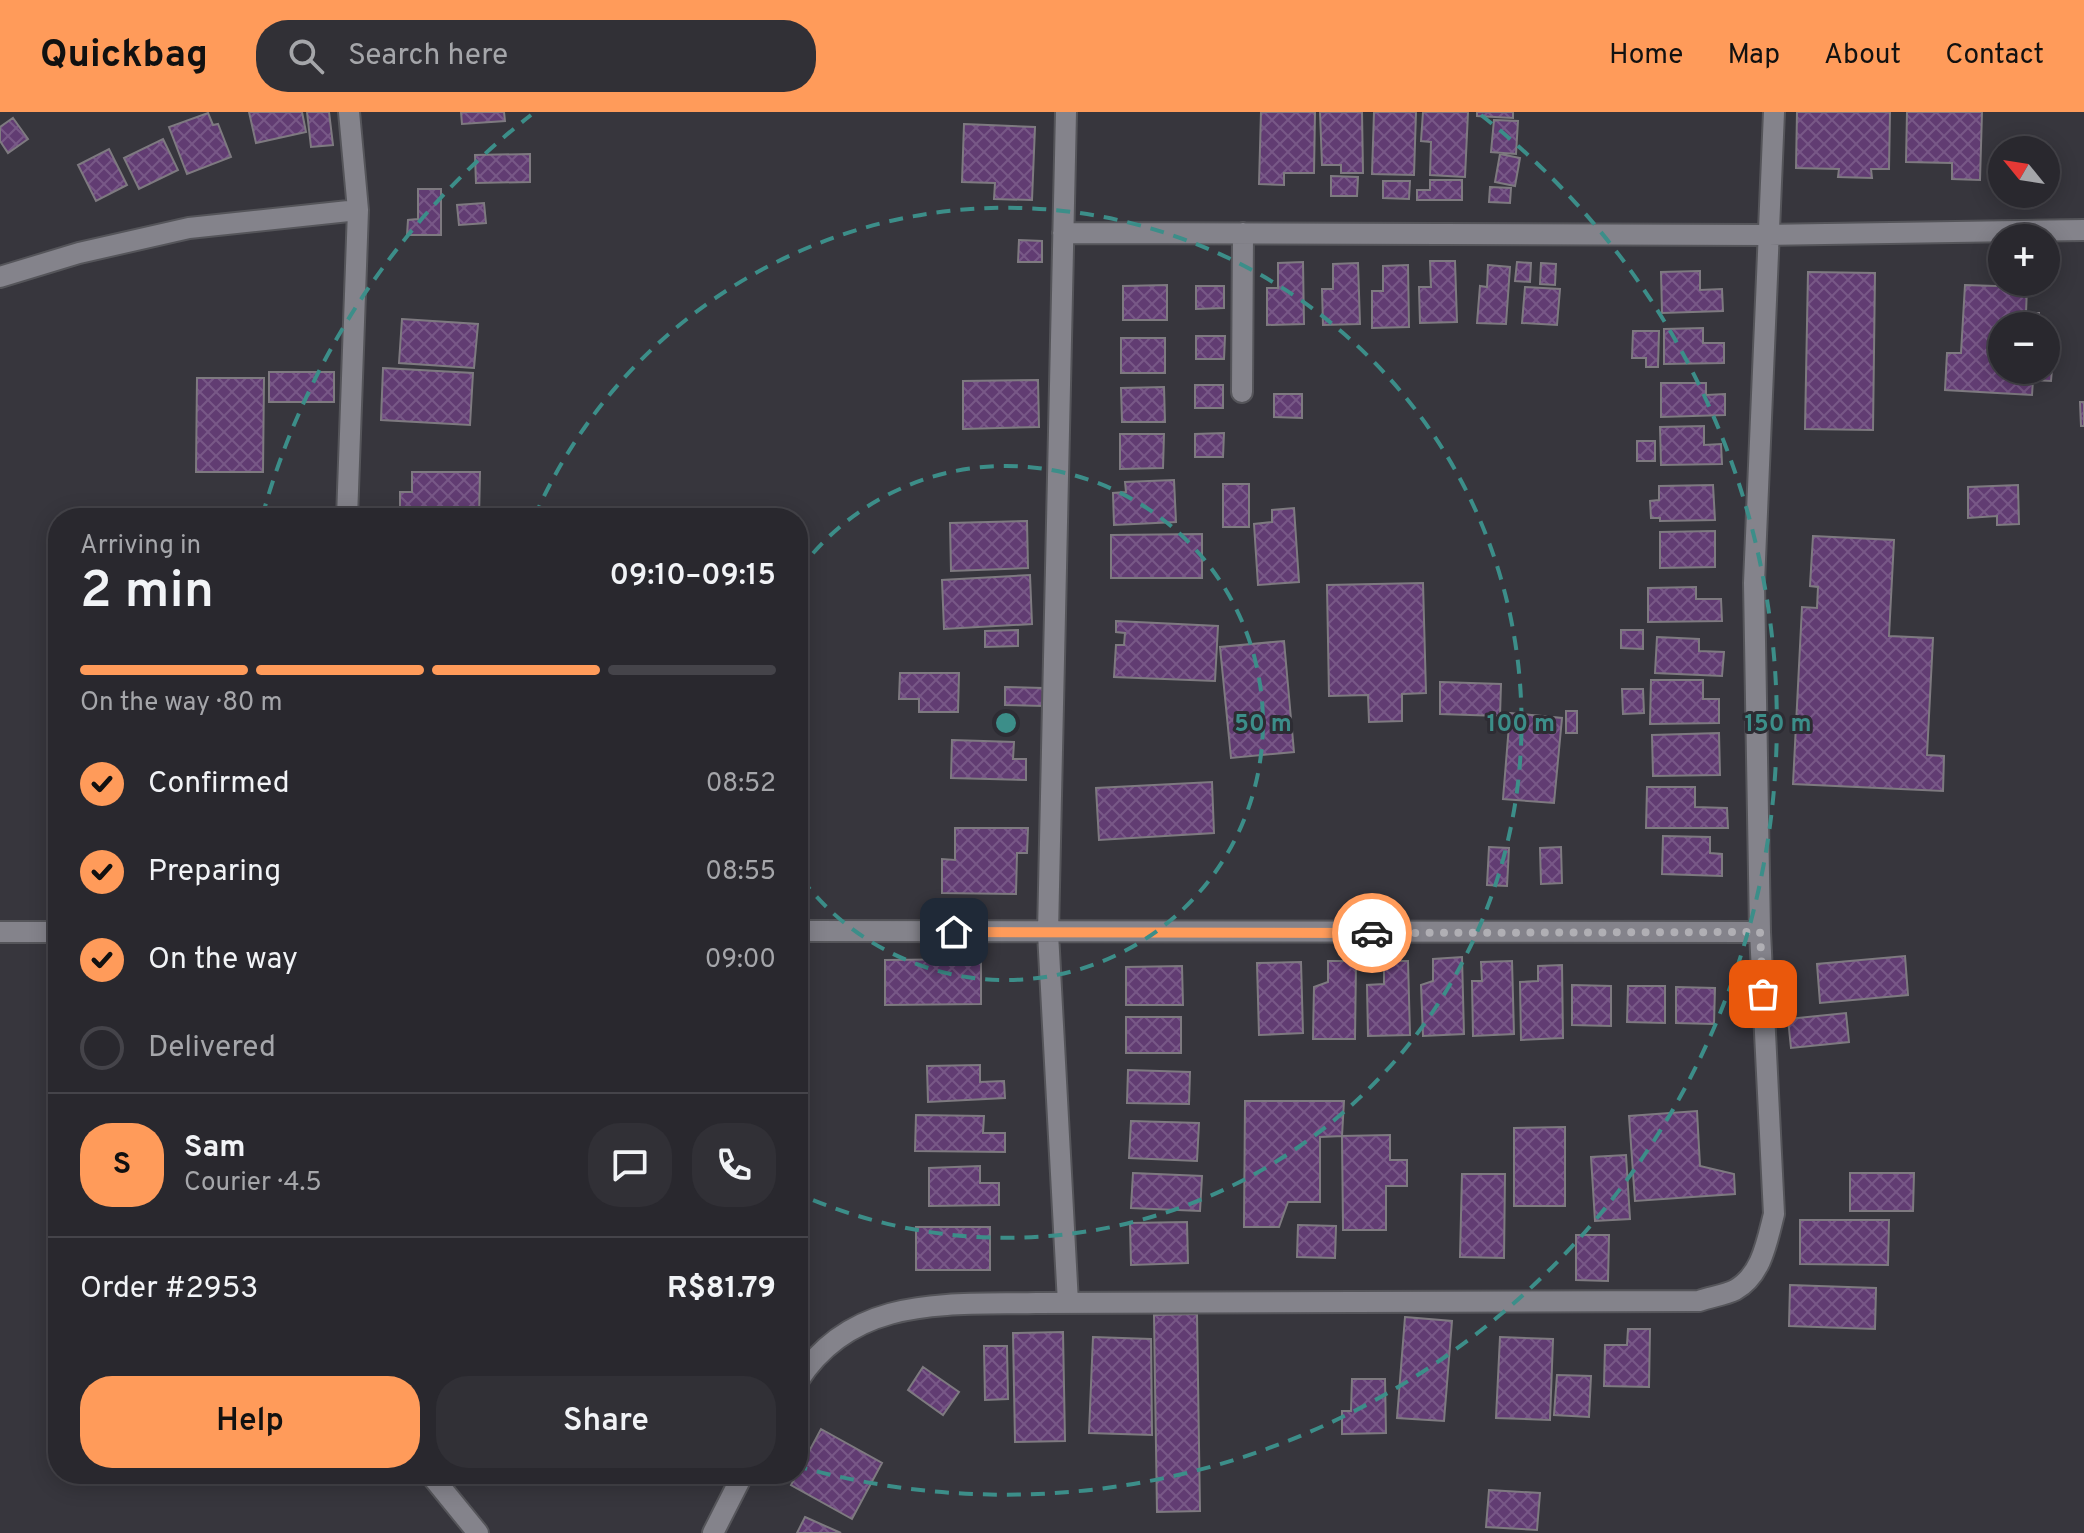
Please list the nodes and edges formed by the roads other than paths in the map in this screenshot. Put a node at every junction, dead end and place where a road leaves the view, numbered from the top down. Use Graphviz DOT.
graph roads {
  1 [pos="349,112"];
  2 [pos="1066,112"];
  3 [pos="1774,112"];
  4 [pos="358,210"];
  5 [pos="2084,230"];
  6 [pos="1063,233"];
  7 [pos="1243,233"];
  8 [pos="1769,235"];
  9 [pos="0,277"];
  10 [pos="1242,392"];
  11 [pos="347,508"];
  12 [pos="808,931"];
  13 [pos="0,932"];
  14 [pos="48,932"];
  15 [pos="1760,932"];
  16 [pos="1048,933"];
  17 [pos="1068,1303"];
  18 [pos="808,1365"];
  19 [pos="438,1484"];
  20 [pos="738,1484"];
  21 [pos="478,1533"];
  22 [pos="713,1533"];
  1 -- 4 [label="street"];
  2 -- 6 [label="street"];
  3 -- 8 [label="street"];
  4 -- 9 [label="street"];
  4 -- 11 [label="street"];
  5 -- 8 [label="street"];
  6 -- 7 [label="street"];
  6 -- 16 [label="street"];
  7 -- 8 [label="street"];
  7 -- 10 [label="street"];
  8 -- 15 [label="street"];
  12 -- 16 [label="street"];
  13 -- 14 [label="street"];
  15 -- 16 [label="street"];
  15 -- 17 [label="street"];
  16 -- 17 [label="street"];
  17 -- 18 [label="street"];
  19 -- 21 [label="street"];
  20 -- 22 [label="street"];
}
